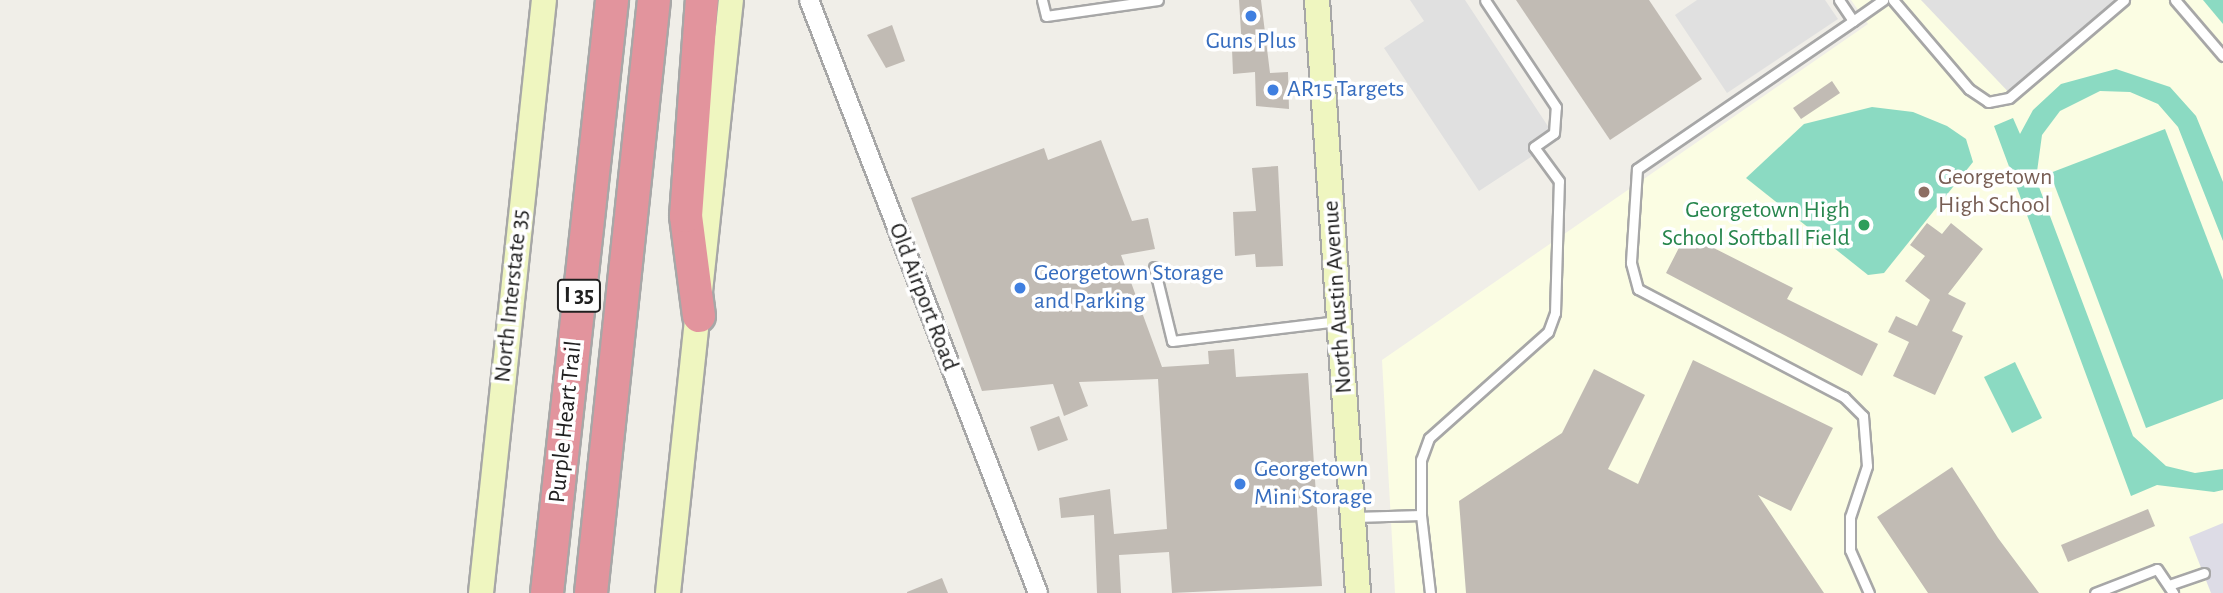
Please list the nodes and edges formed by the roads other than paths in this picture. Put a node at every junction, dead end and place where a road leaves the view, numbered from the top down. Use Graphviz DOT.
graph roads {
  1 [pos="544,0"];
  2 [pos="611,0"];
  3 [pos="654,0"];
  4 [pos="702,0"];
  5 [pos="730,0"];
  6 [pos="809,0"];
  7 [pos="1042,0"];
  8 [pos="1158,0"];
  9 [pos="1317,0"];
  10 [pos="1485,0"];
  11 [pos="1839,0"];
  12 [pos="1883,0"];
  13 [pos="1893,0"];
  14 [pos="2124,0"];
  15 [pos="2175,0"];
  16 [pos="1853,21"];
  17 [pos="2223,56"];
  18 [pos="1154,267"];
  19 [pos="699,316"];
  20 [pos="1339,321"];
  21 [pos="1421,515"];
  22 [pos="1353,517"];
  23 [pos="2203,573"];
  24 [pos="2171,589"];
  25 [pos="481,593"];
  26 [pos="547,593"];
  27 [pos="591,593"];
  28 [pos="668,593"];
  29 [pos="1038,593"];
  30 [pos="1358,593"];
  31 [pos="1430,593"];
  32 [pos="1869,593"];
  33 [pos="2095,593"];
  1 -- 25 [label="main road, North Interstate 35"];
  2 -- 26 [label="highway, Purple Heart Trail / I 35"];
  3 -- 27 [label="highway, Purple Heart Trail / I 35"];
  4 -- 19 [label="highway"];
  5 -- 19 [label="main road"];
  6 -- 29 [label="street, Old Airport Road"];
  7 -- 8 [label="lane"];
  9 -- 20 [label="main road, North Austin Avenue"];
  10 -- 21 [label="lane"];
  11 -- 16 [label="lane"];
  12 -- 16 [label="lane"];
  13 -- 14 [label="lane"];
  15 -- 17 [label="lane"];
  16 -- 32 [label="lane"];
  18 -- 20 [label="lane"];
  19 -- 28 [label="main road"];
  20 -- 22 [label="main road, North Austin Avenue"];
  21 -- 22 [label="lane"];
  21 -- 31 [label="lane"];
  22 -- 30 [label="main road, North Austin Avenue"];
  23 -- 24 [label="lane"];
  24 -- 33 [label="lane"];
}
